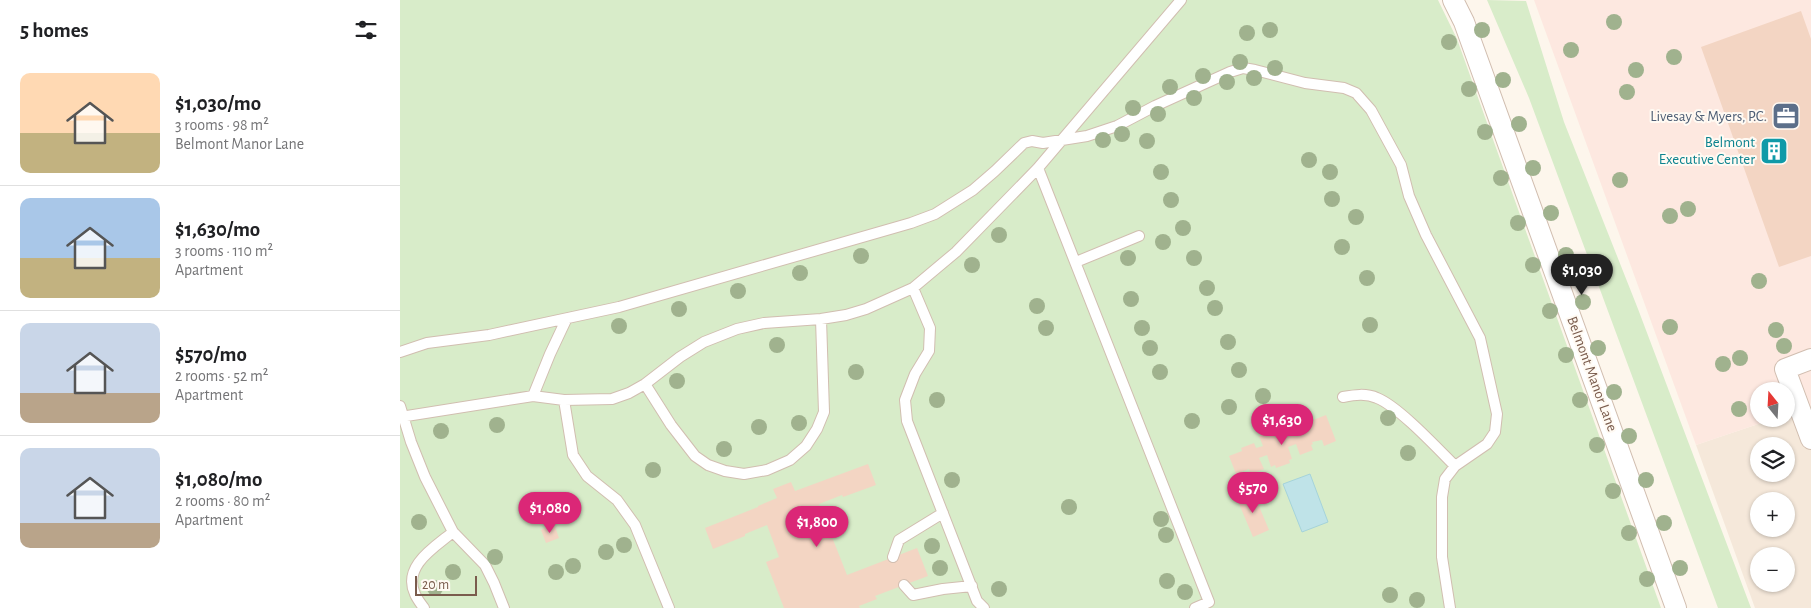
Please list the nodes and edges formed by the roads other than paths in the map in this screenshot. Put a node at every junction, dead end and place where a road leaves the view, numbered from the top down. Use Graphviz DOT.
graph roads {
  1 [pos="1180,0"];
  2 [pos="1453,0"];
  3 [pos="1064,139"];
  4 [pos="1038,168"];
  5 [pos="1139,236"];
  6 [pos="1076,262"];
  7 [pos="913,288"];
  8 [pos="821,319"];
  9 [pos="566,320"];
  10 [pos="400,352"];
  11 [pos="1811,359"];
  12 [pos="645,384"];
  13 [pos="533,396"];
  14 [pos="1343,397"];
  15 [pos="564,400"];
  16 [pos="401,413"];
  17 [pos="1811,439"];
  18 [pos="1455,466"];
  19 [pos="943,513"];
  20 [pos="453,532"];
  21 [pos="893,558"];
  22 [pos="904,585"];
  23 [pos="972,586"];
  24 [pos="424,608"];
  25 [pos="504,608"];
  26 [pos="669,608"];
  27 [pos="984,608"];
  28 [pos="1195,608"];
  29 [pos="1450,608"];
  30 [pos="1676,608"];
  1 -- 3 [label="lane"];
  2 -- 30 [label="street, Belmont Manor Lane"];
  3 -- 4 [label="lane"];
  3 -- 9 [label="lane"];
  3 -- 18 [label="lane"];
  4 -- 6 [label="lane"];
  4 -- 7 [label="lane"];
  5 -- 6 [label="lane"];
  6 -- 28 [label="lane"];
  7 -- 8 [label="lane"];
  7 -- 19 [label="lane"];
  8 -- 12 [label="lane"];
  8 -- 12 [label="lane"];
  9 -- 10 [label="lane"];
  9 -- 13 [label="lane"];
  11 -- 17 [label="street"];
  12 -- 15 [label="lane"];
  13 -- 15 [label="lane"];
  13 -- 16 [label="lane"];
  14 -- 18 [label="lane"];
  15 -- 26 [label="lane"];
  16 -- 20 [label="lane"];
  18 -- 29 [label="lane"];
  19 -- 21 [label="lane"];
  19 -- 23 [label="lane"];
  20 -- 24 [label="lane"];
  20 -- 25 [label="lane"];
  22 -- 23 [label="lane"];
  23 -- 27 [label="lane"];
}
